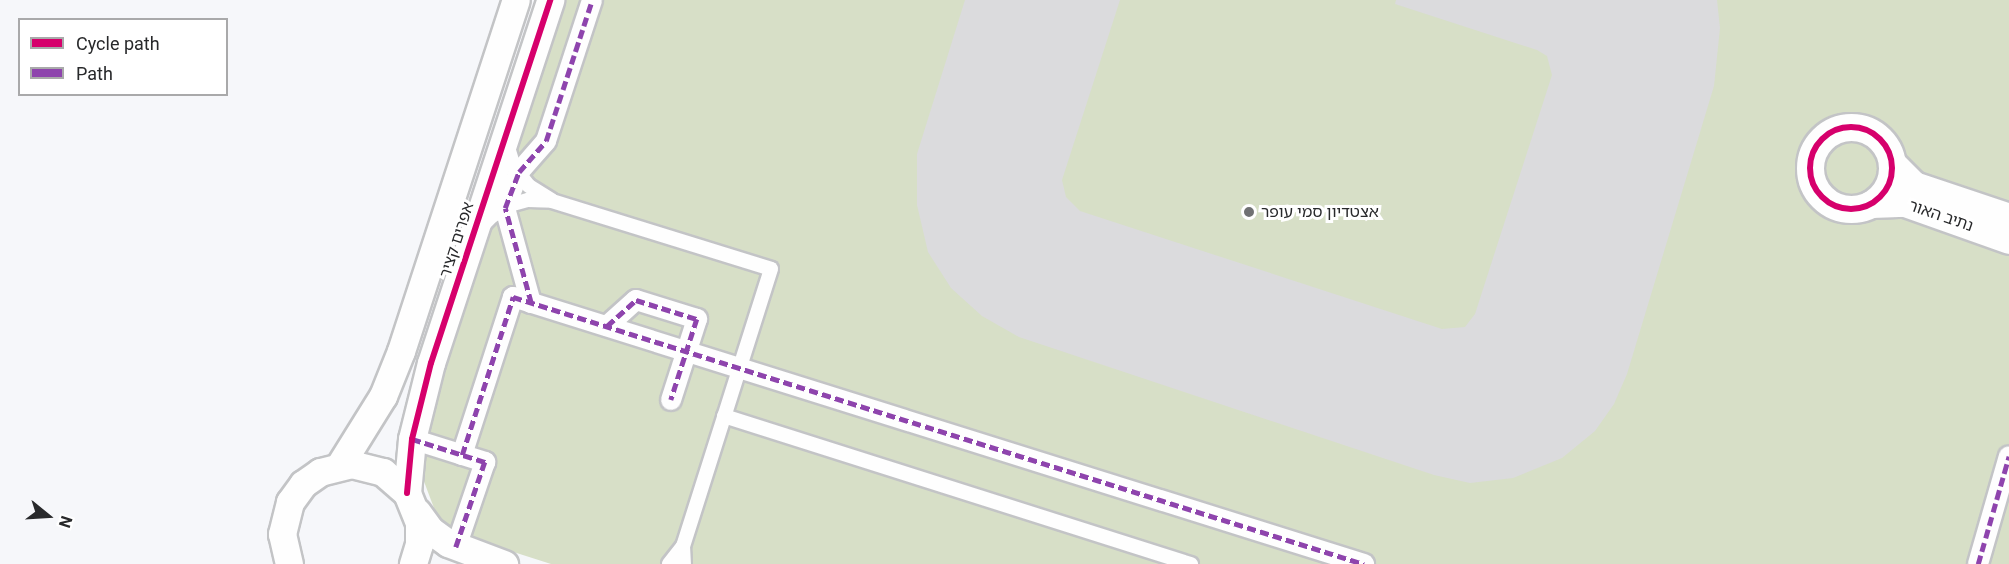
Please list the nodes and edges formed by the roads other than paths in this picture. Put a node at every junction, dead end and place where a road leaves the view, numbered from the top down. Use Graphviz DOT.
graph roads {
  1 [pos="516,0"];
  2 [pos="550,0"];
  3 [pos="592,0"];
  4 [pos="506,136"];
  5 [pos="1893,164"];
  6 [pos="519,172"];
  7 [pos="552,201"];
  8 [pos="1871,204"];
  9 [pos="505,208"];
  10 [pos="2009,217"];
  11 [pos="473,236"];
  12 [pos="2009,240"];
  13 [pos="531,303"];
  14 [pos="607,326"];
  15 [pos="686,351"];
  16 [pos="739,368"];
  17 [pos="671,399"];
  18 [pos="724,416"];
  19 [pos="412,439"];
  20 [pos="462,455"];
  21 [pos="2009,456"];
  22 [pos="340,465"];
  23 [pos="412,502"];
  24 [pos="682,546"];
  25 [pos="456,547"];
  26 [pos="290,564"];
  27 [pos="413,564"];
  28 [pos="504,564"];
  29 [pos="669,564"];
  30 [pos="684,564"];
  31 [pos="1191,564"];
  32 [pos="1364,564"];
  33 [pos="1978,564"];
  1 -- 22 [label="street, אפרים קציר"];
  2 -- 4 [label="street, אפרים קציר"];
  3 -- 6 [label="street"];
  4 -- 6 [label="lane"];
  4 -- 11 [label="street, אפרים קציר"];
  5 -- 8 [label="street"];
  5 -- 8 [label="street"];
  5 -- 10 [label="street, נתיב האור"];
  6 -- 7 [label="lane"];
  6 -- 9 [label="street"];
  7 -- 9 [label="lane"];
  7 -- 16 [label="lane"];
  8 -- 12 [label="street, נתיב האור"];
  9 -- 11 [label="lane"];
  9 -- 13 [label="street"];
  11 -- 19 [label="street, אפרים קציר"];
  13 -- 14 [label="street"];
  13 -- 20 [label="street"];
  14 -- 15 [label="street"];
  14 -- 15 [label="street"];
  15 -- 16 [label="street"];
  15 -- 17 [label="street"];
  16 -- 18 [label="lane"];
  16 -- 32 [label="street"];
  18 -- 24 [label="lane"];
  18 -- 31 [label="lane"];
  19 -- 20 [label="street"];
  19 -- 23 [label="street, אפרים קציר"];
  20 -- 25 [label="street"];
  21 -- 33 [label="street"];
  22 -- 23 [label="street"];
  22 -- 26 [label="street"];
  23 -- 25 [label="street"];
  23 -- 27 [label="street, אפרים קציר"];
  24 -- 29 [label="lane"];
  24 -- 30 [label="lane"];
  25 -- 28 [label="street"];
}
